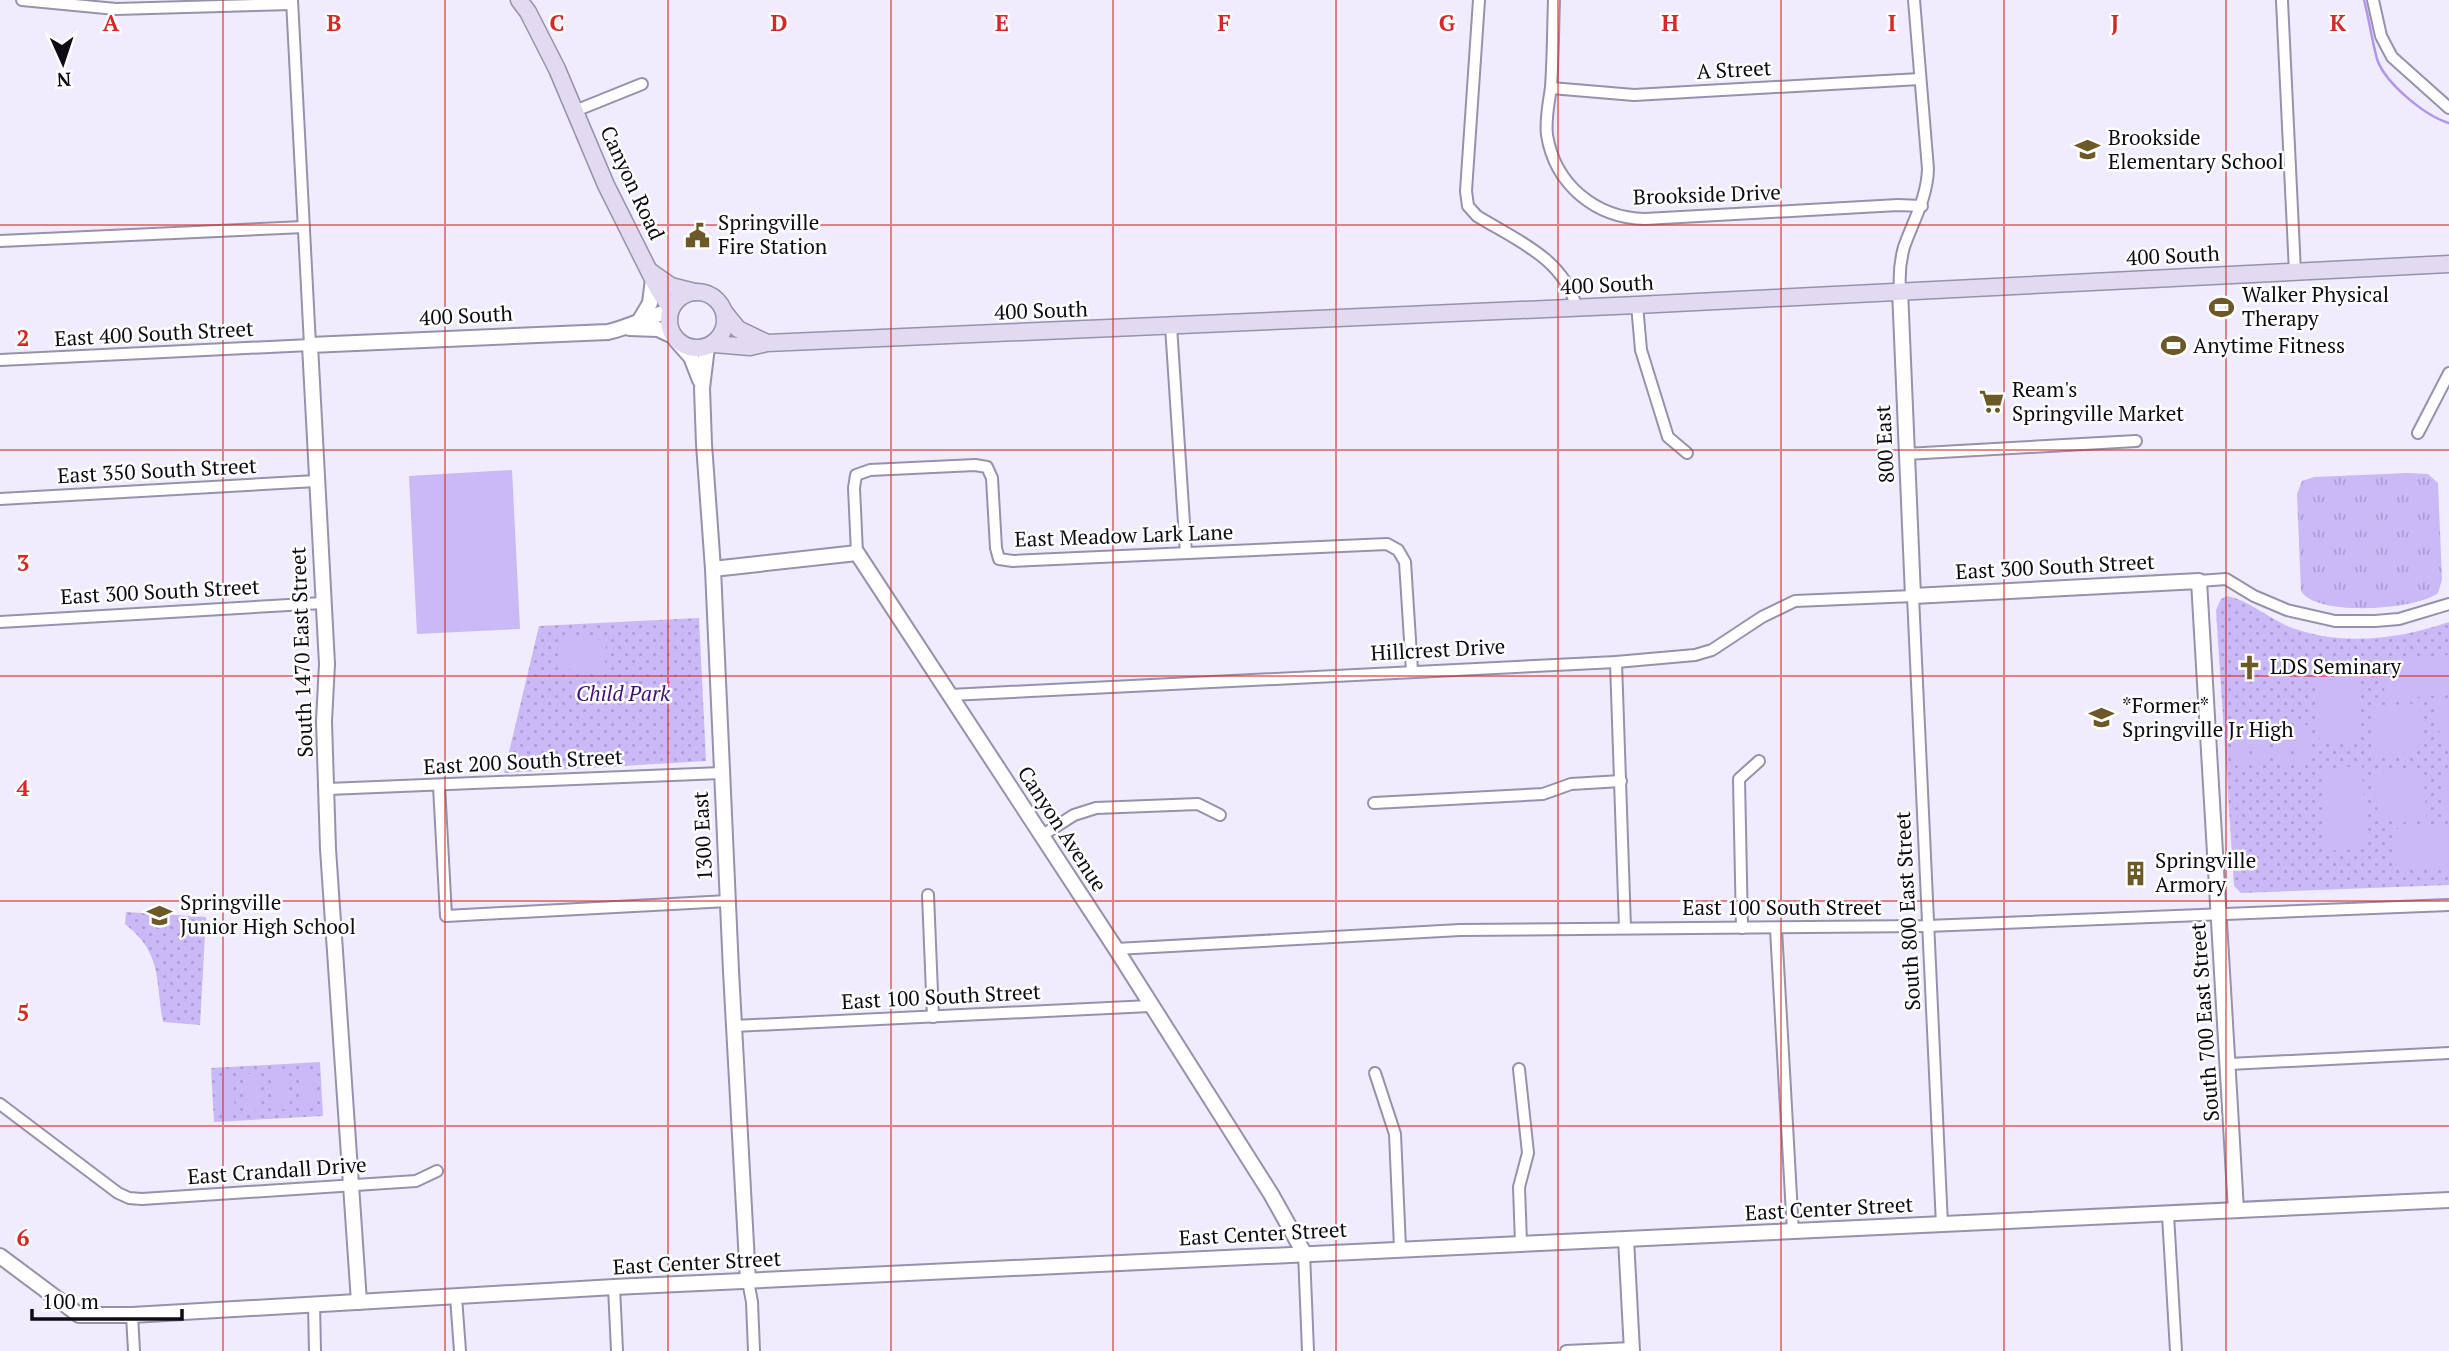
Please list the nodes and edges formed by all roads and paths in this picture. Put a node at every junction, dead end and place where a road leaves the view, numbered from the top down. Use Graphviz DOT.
graph roads {
  1 [pos="22,0"];
  2 [pos="519,0"];
  3 [pos="1479,0"];
  4 [pos="1555,0"];
  5 [pos="1914,0"];
  6 [pos="2373,0"];
  7 [pos="2282,1"];
  8 [pos="292,2"];
  9 [pos="1920,79"];
  10 [pos="642,83"];
  11 [pos="1551,88"];
  12 [pos="2449,108"];
  13 [pos="575,111"];
  14 [pos="1922,206"];
  15 [pos="304,227"];
  16 [pos="0,241"];
  17 [pos="2449,264"];
  18 [pos="2295,272"];
  19 [pos="652,275"];
  20 [pos="1900,290"];
  21 [pos="695,292"];
  22 [pos="1637,305"];
  23 [pos="1576,307"];
  24 [pos="671,310"];
  25 [pos="724,313"];
  26 [pos="640,321"];
  27 [pos="1171,326"];
  28 [pos="624,328"];
  29 [pos="675,338"];
  30 [pos="767,344"];
  31 [pos="310,345"];
  32 [pos="710,345"];
  33 [pos="0,360"];
  34 [pos="2449,373"];
  35 [pos="702,388"];
  36 [pos="2417,433"];
  37 [pos="2136,441"];
  38 [pos="1688,453"];
  39 [pos="1906,454"];
  40 [pos="316,481"];
  41 [pos="0,499"];
  42 [pos="857,553"];
  43 [pos="1186,554"];
  44 [pos="713,569"];
  45 [pos="2199,580"];
  46 [pos="1913,596"];
  47 [pos="323,603"];
  48 [pos="2449,604"];
  49 [pos="0,622"];
  50 [pos="1616,662"];
  51 [pos="1412,671"];
  52 [pos="950,695"];
  53 [pos="1759,761"];
  54 [pos="721,773"];
  55 [pos="1621,781"];
  56 [pos="439,786"];
  57 [pos="328,789"];
  58 [pos="1374,803"];
  59 [pos="1220,815"];
  60 [pos="1041,836"];
  61 [pos="928,895"];
  62 [pos="728,901"];
  63 [pos="2449,905"];
  64 [pos="2219,914"];
  65 [pos="1927,926"];
  66 [pos="1625,928"];
  67 [pos="1742,928"];
  68 [pos="1776,929"];
  69 [pos="1116,949"];
  70 [pos="1150,1006"];
  71 [pos="933,1017"];
  72 [pos="734,1026"];
  73 [pos="2449,1053"];
  74 [pos="2229,1064"];
  75 [pos="1519,1069"];
  76 [pos="1375,1073"];
  77 [pos="0,1104"];
  78 [pos="437,1171"];
  79 [pos="352,1186"];
  80 [pos="2449,1200"];
  81 [pos="2236,1210"];
  82 [pos="2168,1214"];
  83 [pos="1942,1225"];
  84 [pos="1793,1232"];
  85 [pos="1626,1239"];
  86 [pos="1521,1243"];
  87 [pos="1400,1248"];
  88 [pos="1304,1253"];
  89 [pos="0,1256"];
  90 [pos="748,1282"];
  91 [pos="614,1287"];
  92 [pos="456,1297"];
  93 [pos="359,1301"];
  94 [pos="314,1304"];
  95 [pos="132,1315"];
  96 [pos="1632,1349"];
  97 [pos="134,1351"];
  98 [pos="315,1351"];
  99 [pos="460,1351"];
  100 [pos="617,1351"];
  101 [pos="754,1351"];
  102 [pos="1308,1351"];
  103 [pos="1566,1351"];
  104 [pos="2176,1351"];
  1 -- 8 [label="street"];
  2 -- 13 [label="main road, Canyon Road"];
  3 -- 23 [label="street"];
  4 -- 11 [label="street, Brookside Drive"];
  5 -- 9 [label="street"];
  6 -- 12 [label="street"];
  7 -- 18 [label="street"];
  8 -- 15 [label="street, South 1470 East Street"];
  9 -- 11 [label="street, A Street"];
  9 -- 14 [label="street"];
  10 -- 13 [label="street, Canyon Road"];
  11 -- 14 [label="street, Brookside Drive"];
  13 -- 19 [label="main road, Canyon Road"];
  14 -- 20 [label="street"];
  15 -- 16 [label="street"];
  15 -- 31 [label="street, South 1470 East Street"];
  17 -- 18 [label="main road, 400 South"];
  18 -- 20 [label="main road, 400 South"];
  19 -- 21 [label="main road, Canyon Road"];
  19 -- 24 [label="main road, Canyon Road"];
  19 -- 26 [label="street"];
  20 -- 22 [label="main road, 400 South"];
  20 -- 39 [label="street, 800 East"];
  21 -- 24 [label="main road"];
  21 -- 25 [label="main road"];
  22 -- 23 [label="main road, 400 South"];
  22 -- 38 [label="street"];
  23 -- 27 [label="main road, 400 South"];
  24 -- 26 [label="street, 400 South"];
  24 -- 29 [label="main road"];
  25 -- 30 [label="main road"];
  25 -- 32 [label="main road"];
  26 -- 28 [label="street, 400 South"];
  27 -- 30 [label="main road, 400 South"];
  27 -- 43 [label="street"];
  28 -- 29 [label="street, 400 South"];
  28 -- 31 [label="street, 400 South"];
  29 -- 32 [label="main road"];
  29 -- 35 [label="street, 1300 East"];
  30 -- 32 [label="main road, 400 South"];
  31 -- 33 [label="street, East 400 South Street"];
  31 -- 40 [label="street, South 1470 East Street"];
  32 -- 35 [label="street, 1300 East"];
  34 -- 36 [label="street"];
  35 -- 44 [label="street, 1300 East"];
  37 -- 39 [label="street"];
  39 -- 46 [label="street, 800 East"];
  40 -- 41 [label="street, East 350 South Street"];
  40 -- 47 [label="street, South 1470 East Street"];
  42 -- 43 [label="street, East Meadow Lark Lane"];
  42 -- 44 [label="street"];
  42 -- 52 [label="street, Canyon Avenue"];
  43 -- 51 [label="street, East Meadow Lark Lane"];
  44 -- 54 [label="street, 1300 East"];
  45 -- 46 [label="street, East 300 South Street"];
  45 -- 48 [label="street"];
  45 -- 64 [label="street, South 700 East Street"];
  46 -- 50 [label="street, Hillcrest Drive"];
  46 -- 65 [label="street, South 800 East Street"];
  47 -- 49 [label="street, East 300 South Street"];
  47 -- 57 [label="street, South 1470 East Street"];
  50 -- 51 [label="street, Hillcrest Drive"];
  50 -- 55 [label="street"];
  51 -- 52 [label="street, Hillcrest Drive"];
  52 -- 60 [label="street, Canyon Avenue"];
  53 -- 67 [label="street"];
  54 -- 56 [label="street, East 200 South Street"];
  54 -- 62 [label="street, 1300 East"];
  55 -- 58 [label="street"];
  55 -- 66 [label="street"];
  56 -- 57 [label="street, East 200 South Street"];
  56 -- 62 [label="street"];
  57 -- 79 [label="street, South 1470 East Street"];
  59 -- 60 [label="street"];
  60 -- 69 [label="street, Canyon Avenue"];
  61 -- 71 [label="street"];
  62 -- 72 [label="street, 1300 East"];
  63 -- 64 [label="street, East 100 South Street"];
  64 -- 65 [label="street, East 100 South Street"];
  64 -- 74 [label="street, South 700 East Street"];
  65 -- 68 [label="street, East 100 South Street"];
  65 -- 83 [label="street, South 800 East Street"];
  66 -- 67 [label="street, East 100 South Street"];
  66 -- 69 [label="street, East 100 South Street"];
  67 -- 68 [label="street, East 100 South Street"];
  68 -- 84 [label="street"];
  69 -- 70 [label="street, Canyon Avenue"];
  70 -- 71 [label="street, East 100 South Street"];
  70 -- 88 [label="street, Canyon Avenue"];
  71 -- 72 [label="street, East 100 South Street"];
  72 -- 90 [label="street, 1300 East"];
  73 -- 74 [label="street"];
  74 -- 81 [label="street, South 700 East Street"];
  75 -- 86 [label="street"];
  76 -- 87 [label="street"];
  77 -- 79 [label="street, East Crandall Drive"];
  78 -- 79 [label="street, East Crandall Drive"];
  79 -- 93 [label="street, South 1470 East Street"];
  80 -- 81 [label="street, East Center Street"];
  81 -- 82 [label="street, East Center Street"];
  82 -- 83 [label="street, East Center Street"];
  82 -- 104 [label="street"];
  83 -- 84 [label="street, East Center Street"];
  84 -- 85 [label="street, East Center Street"];
  85 -- 86 [label="street, East Center Street"];
  85 -- 96 [label="street"];
  86 -- 87 [label="street, East Center Street"];
  87 -- 88 [label="street, East Center Street"];
  88 -- 90 [label="street, East Center Street"];
  88 -- 102 [label="street"];
  89 -- 95 [label="street, East Center Street"];
  90 -- 91 [label="street, East Center Street"];
  90 -- 101 [label="street"];
  91 -- 92 [label="street, East Center Street"];
  91 -- 100 [label="street"];
  92 -- 93 [label="street, East Center Street"];
  92 -- 99 [label="street"];
  93 -- 94 [label="street, East Center Street"];
  94 -- 95 [label="street, East Center Street"];
  94 -- 98 [label="street"];
  95 -- 97 [label="street"];
  96 -- 103 [label="street"];
}
